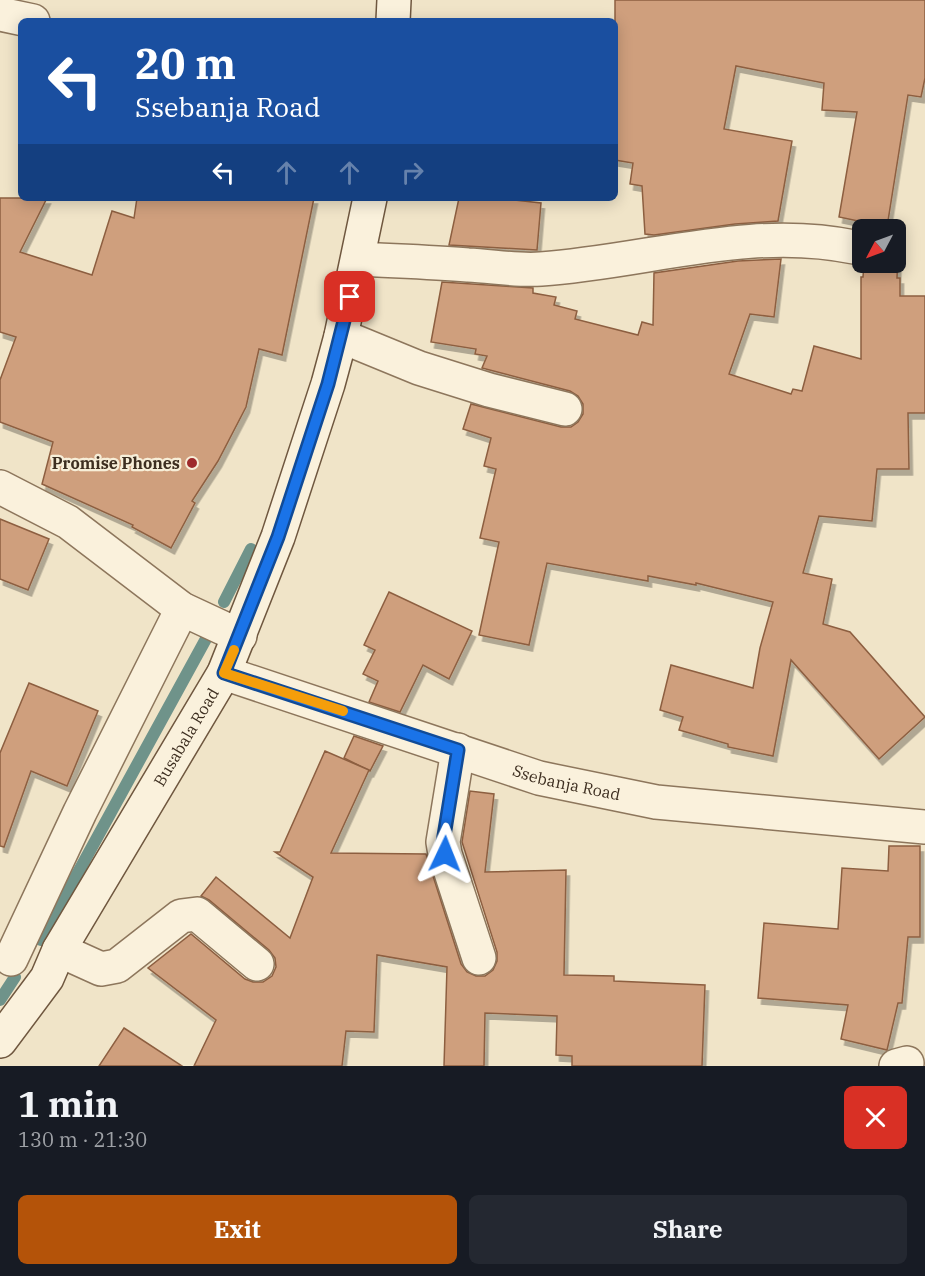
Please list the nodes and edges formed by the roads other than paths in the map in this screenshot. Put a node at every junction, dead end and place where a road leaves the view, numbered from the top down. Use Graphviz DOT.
graph roads {
  1 [pos="394,0"];
  2 [pos="0,14"];
  3 [pos="19,18"];
  4 [pos="393,18"];
  5 [pos="369,201"];
  6 [pos="852,248"];
  7 [pos="358,259"];
  8 [pos="341,336"];
  9 [pos="565,409"];
  10 [pos="0,487"];
  11 [pos="182,609"];
  12 [pos="240,636"];
  13 [pos="224,673"];
  14 [pos="458,750"];
  15 [pos="925,827"];
  16 [pos="5,957"];
  17 [pos="479,958"];
  18 [pos="53,964"];
  19 [pos="257,964"];
  20 [pos="0,1041"];
  1 -- 4 [label="street"];
  2 -- 3 [label="street"];
  5 -- 7 [label="street, Busabala Road"];
  6 -- 7 [label="street"];
  7 -- 8 [label="street, Busabala Road"];
  8 -- 9 [label="street"];
  8 -- 12 [label="street, Busabala Road"];
  10 -- 11 [label="street"];
  11 -- 12 [label="street"];
  11 -- 16 [label="street"];
  12 -- 13 [label="street, Busabala Road"];
  13 -- 14 [label="street, Ssebanja Road"];
  13 -- 18 [label="street, Busabala Road"];
  14 -- 15 [label="street, Ssebanja Road"];
  14 -- 17 [label="street"];
  16 -- 18 [label="street"];
  18 -- 19 [label="street"];
  18 -- 20 [label="street, Busabala Road"];
}
